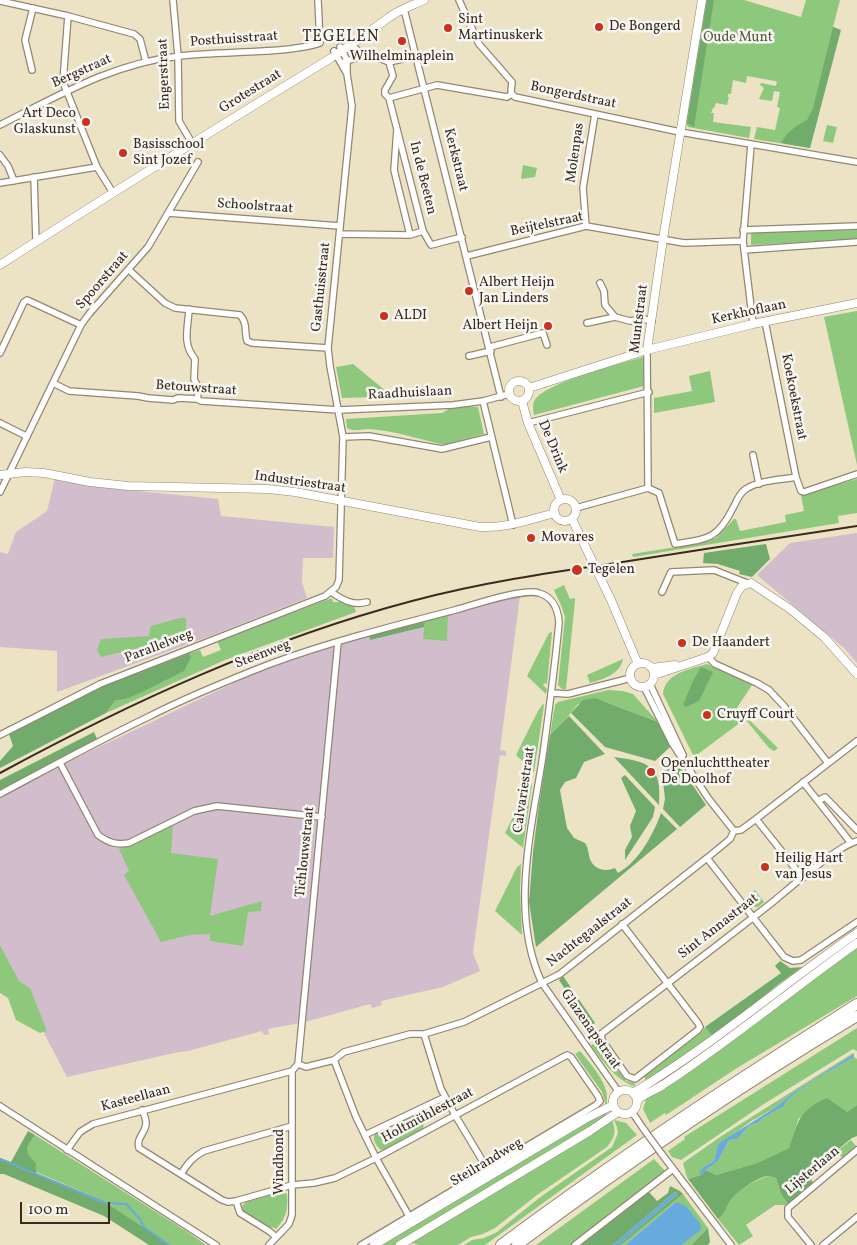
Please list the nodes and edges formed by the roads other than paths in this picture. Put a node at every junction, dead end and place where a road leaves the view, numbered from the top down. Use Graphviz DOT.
graph roads {
  1 [pos="173,0"];
  2 [pos="318,0"];
  3 [pos="424,0"];
  4 [pos="459,0"];
  5 [pos="702,0"];
  6 [pos="0,1"];
  7 [pos="33,8"];
  8 [pos="404,8"];
  9 [pos="68,16"];
  10 [pos="354,47"];
  11 [pos="338,50"];
  12 [pos="363,55"];
  13 [pos="178,56"];
  14 [pos="416,56"];
  15 [pos="146,62"];
  16 [pos="344,62"];
  17 [pos="389,62"];
  18 [pos="32,70"];
  19 [pos="424,89"];
  20 [pos="67,92"];
  21 [pos="512,94"];
  22 [pos="389,98"];
  23 [pos="595,114"];
  24 [pos="0,125"];
  25 [pos="397,129"];
  26 [pos="680,132"];
  27 [pos="192,143"];
  28 [pos="751,145"];
  29 [pos="0,155"];
  30 [pos="198,162"];
  31 [pos="857,162"];
  32 [pos="97,167"];
  33 [pos="34,177"];
  34 [pos="14,181"];
  35 [pos="0,183"];
  36 [pos="113,193"];
  37 [pos="168,214"];
  38 [pos="340,226"];
  39 [pos="586,226"];
  40 [pos="857,226"];
  41 [pos="743,230"];
  42 [pos="423,231"];
  43 [pos="340,234"];
  44 [pos="410,235"];
  45 [pos="462,237"];
  46 [pos="663,239"];
  47 [pos="743,241"];
  48 [pos="36,242"];
  49 [pos="857,242"];
  50 [pos="744,250"];
  51 [pos="467,256"];
  52 [pos="0,265"];
  53 [pos="129,270"];
  54 [pos="600,283"];
  55 [pos="857,303"];
  56 [pos="189,309"];
  57 [pos="615,317"];
  58 [pos="652,321"];
  59 [pos="765,321"];
  60 [pos="588,323"];
  61 [pos="753,324"];
  62 [pos="81,325"];
  63 [pos="547,346"];
  64 [pos="328,348"];
  65 [pos="490,349"];
  66 [pos="647,350"];
  67 [pos="0,353"];
  68 [pos="469,356"];
  69 [pos="53,383"];
  70 [pos="529,388"];
  71 [pos="648,392"];
  72 [pos="505,395"];
  73 [pos="197,399"];
  74 [pos="483,401"];
  75 [pos="522,401"];
  76 [pos="338,410"];
  77 [pos="0,423"];
  78 [pos="528,423"];
  79 [pos="26,436"];
  80 [pos="491,436"];
  81 [pos="343,437"];
  82 [pos="753,455"];
  83 [pos="4,474"];
  84 [pos="857,474"];
  85 [pos="796,477"];
  86 [pos="759,484"];
  87 [pos="648,488"];
  88 [pos="0,492"];
  89 [pos="561,500"];
  90 [pos="342,501"];
  91 [pos="576,508"];
  92 [pos="555,513"];
  93 [pos="572,519"];
  94 [pos="513,525"];
  95 [pos="747,583"];
  96 [pos="331,592"];
  97 [pos="662,592"];
  98 [pos="551,600"];
  99 [pos="367,602"];
  100 [pos="338,642"];
  101 [pos="708,657"];
  102 [pos="638,664"];
  103 [pos="653,672"];
  104 [pos="857,674"];
  105 [pos="631,678"];
  106 [pos="647,686"];
  107 [pos="552,693"];
  108 [pos="0,735"];
  109 [pos="857,741"];
  110 [pos="60,763"];
  111 [pos="828,763"];
  112 [pos="803,782"];
  113 [pos="0,794"];
  114 [pos="818,801"];
  115 [pos="322,816"];
  116 [pos="756,819"];
  117 [pos="857,830"];
  118 [pos="734,831"];
  119 [pos="854,842"];
  120 [pos="707,858"];
  121 [pos="803,878"];
  122 [pos="754,917"];
  123 [pos="857,922"];
  124 [pos="622,924"];
  125 [pos="857,933"];
  126 [pos="857,943"];
  127 [pos="542,983"];
  128 [pos="668,983"];
  129 [pos="857,1004"];
  130 [pos="857,1016"];
  131 [pos="424,1034"];
  132 [pos="334,1060"];
  133 [pos="298,1064"];
  134 [pos="292,1071"];
  135 [pos="618,1091"];
  136 [pos="635,1096"];
  137 [pos="445,1097"];
  138 [pos="0,1106"];
  139 [pos="615,1108"];
  140 [pos="142,1110"];
  141 [pos="632,1112"];
  142 [pos="455,1115"];
  143 [pos="292,1126"];
  144 [pos="365,1134"];
  145 [pos="68,1150"];
  146 [pos="857,1150"];
  147 [pos="376,1158"];
  148 [pos="673,1169"];
  149 [pos="488,1170"];
  150 [pos="181,1174"];
  151 [pos="292,1185"];
  152 [pos="236,1201"];
  153 [pos="408,1216"];
  154 [pos="857,1217"];
  155 [pos="276,1237"];
  156 [pos="216,1245"];
  157 [pos="269,1245"];
  158 [pos="361,1245"];
  159 [pos="374,1245"];
  160 [pos="400,1245"];
  161 [pos="501,1245"];
  162 [pos="518,1245"];
  163 [pos="575,1245"];
  164 [pos="731,1245"];
  165 [pos="811,1245"];
  166 [pos="824,1245"];
  1 -- 13 [label="street, Engerstraat"];
  2 -- 13 [label="street, Posthuisstraat"];
  3 -- 8 [label="street, Grotestraat"];
  4 -- 21 [label="street, Bongerdstraat"];
  5 -- 26 [label="street, Muntstraat"];
  6 -- 7 [label="street"];
  7 -- 9 [label="street"];
  7 -- 18 [label="street"];
  8 -- 11 [label="street, Grotestraat"];
  8 -- 14 [label="street"];
  9 -- 15 [label="street"];
  9 -- 20 [label="street"];
  10 -- 12 [label="street"];
  11 -- 16 [label="street, Gasthuisstraat"];
  11 -- 27 [label="street, Grotestraat"];
  12 -- 16 [label="street"];
  12 -- 17 [label="street"];
  13 -- 15 [label="street, Bergstraat"];
  13 -- 27 [label="street, Engerstraat"];
  14 -- 17 [label="street"];
  14 -- 19 [label="street"];
  15 -- 20 [label="street, Bergstraat"];
  16 -- 38 [label="street, Gasthuisstraat"];
  17 -- 22 [label="street"];
  19 -- 21 [label="street"];
  19 -- 22 [label="street"];
  19 -- 45 [label="street, Kerkstraat"];
  20 -- 24 [label="street, Bergstraat"];
  20 -- 32 [label="street"];
  21 -- 23 [label="street, Bongerdstraat"];
  22 -- 25 [label="street, In de Beeten"];
  23 -- 26 [label="street, Bongerdstraat"];
  23 -- 39 [label="street, Molenpas"];
  25 -- 42 [label="street, In de Beeten"];
  25 -- 44 [label="street, In de Beeten"];
  26 -- 28 [label="street, Bongerdstraat"];
  26 -- 46 [label="street, Muntstraat"];
  27 -- 36 [label="street, Grotestraat"];
  28 -- 31 [label="street, Bongerdstraat"];
  28 -- 41 [label="street"];
  29 -- 34 [label="street"];
  30 -- 37 [label="street, Spoorstraat"];
  32 -- 33 [label="street"];
  32 -- 36 [label="street"];
  33 -- 34 [label="street"];
  33 -- 48 [label="street"];
  34 -- 35 [label="street"];
  36 -- 48 [label="street"];
  37 -- 38 [label="street, Schoolstraat"];
  37 -- 53 [label="street, Spoorstraat"];
  38 -- 43 [label="street, Gasthuisstraat"];
  39 -- 46 [label="street, Beijtelstraat"];
  39 -- 51 [label="street, Beijtelstraat"];
  40 -- 41 [label="street"];
  41 -- 47 [label="street"];
  42 -- 44 [label="street, In de Beeten"];
  42 -- 45 [label="street"];
  43 -- 44 [label="street"];
  43 -- 64 [label="street, Gasthuisstraat"];
  45 -- 51 [label="street, Kerkstraat"];
  46 -- 47 [label="street, Beijtelstraat"];
  46 -- 58 [label="street, Muntstraat"];
  47 -- 50 [label="street"];
  48 -- 52 [label="street"];
  49 -- 50 [label="street"];
  50 -- 61 [label="street"];
  51 -- 65 [label="street, Kerkstraat"];
  53 -- 56 [label="street"];
  53 -- 62 [label="street, Spoorstraat"];
  54 -- 57 [label="street"];
  55 -- 59 [label="street, Kerkhoflaan"];
  56 -- 64 [label="street"];
  56 -- 73 [label="street"];
  57 -- 58 [label="street"];
  57 -- 60 [label="street"];
  58 -- 66 [label="street, Muntstraat"];
  59 -- 61 [label="street, Kerkhoflaan"];
  59 -- 85 [label="street, Koekoekstraat"];
  61 -- 66 [label="street, Kerkhoflaan"];
  62 -- 67 [label="street"];
  62 -- 69 [label="street, Spoorstraat"];
  63 -- 65 [label="street"];
  64 -- 76 [label="street, Gasthuisstraat"];
  65 -- 68 [label="street"];
  65 -- 72 [label="street, Kerkstraat"];
  66 -- 70 [label="street"];
  66 -- 71 [label="street, Muntstraat"];
  69 -- 73 [label="street, Betouwstraat"];
  69 -- 79 [label="street, Spoorstraat"];
  70 -- 72 [label="street"];
  70 -- 75 [label="street"];
  71 -- 78 [label="street"];
  71 -- 87 [label="street, Muntstraat"];
  72 -- 74 [label="street, Raadhuislaan"];
  72 -- 75 [label="street"];
  73 -- 76 [label="street, Betouwstraat"];
  74 -- 76 [label="street, Raadhuislaan"];
  74 -- 80 [label="street"];
  75 -- 78 [label="street, De Drink"];
  76 -- 81 [label="street, Gasthuisstraat"];
  77 -- 79 [label="street"];
  78 -- 89 [label="street, De Drink"];
  79 -- 83 [label="street, Spoorstraat"];
  80 -- 81 [label="street"];
  80 -- 94 [label="street"];
  81 -- 90 [label="street, Gasthuisstraat"];
  82 -- 86 [label="street"];
  83 -- 88 [label="street, Spoorstraat"];
  83 -- 90 [label="street, Industriestraat"];
  84 -- 85 [label="street"];
  85 -- 86 [label="street"];
  86 -- 87 [label="street"];
  87 -- 91 [label="street"];
  89 -- 91 [label="street"];
  89 -- 92 [label="street"];
  90 -- 94 [label="street, Industriestraat"];
  90 -- 96 [label="street"];
  91 -- 93 [label="street"];
  92 -- 93 [label="street"];
  92 -- 94 [label="street, Industriestraat"];
  93 -- 102 [label="street"];
  95 -- 97 [label="street"];
  95 -- 101 [label="street"];
  95 -- 104 [label="street"];
  96 -- 99 [label="street"];
  96 -- 108 [label="street, Parallelweg"];
  98 -- 100 [label="street, Steenweg"];
  98 -- 107 [label="street, Calvariestraat"];
  100 -- 110 [label="street, Steenweg"];
  100 -- 115 [label="street, Tichlouwstraat"];
  101 -- 103 [label="street"];
  101 -- 111 [label="street"];
  102 -- 103 [label="street"];
  102 -- 105 [label="street"];
  103 -- 106 [label="street"];
  105 -- 106 [label="street"];
  105 -- 107 [label="street"];
  106 -- 118 [label="street"];
  107 -- 127 [label="street, Calvariestraat"];
  109 -- 111 [label="street, Nachtegaalstraat"];
  110 -- 113 [label="street, Steenweg"];
  110 -- 115 [label="street"];
  111 -- 112 [label="street, Nachtegaalstraat"];
  112 -- 114 [label="street"];
  112 -- 116 [label="street, Nachtegaalstraat"];
  114 -- 117 [label="street"];
  114 -- 119 [label="street"];
  115 -- 133 [label="street, Tichlouwstraat"];
  116 -- 118 [label="street, Nachtegaalstraat"];
  116 -- 121 [label="street"];
  118 -- 120 [label="street, Nachtegaalstraat"];
  119 -- 121 [label="street, Sint Annastraat"];
  120 -- 122 [label="street"];
  120 -- 124 [label="street, Nachtegaalstraat"];
  121 -- 122 [label="street, Sint Annastraat"];
  122 -- 123 [label="street"];
  122 -- 128 [label="street, Sint Annastraat"];
  124 -- 127 [label="street, Nachtegaalstraat"];
  124 -- 128 [label="street"];
  125 -- 136 [label="street"];
  126 -- 136 [label="street"];
  127 -- 131 [label="street, Nachtegaalstraat"];
  127 -- 135 [label="street, Glazenapstraat"];
  128 -- 128 [label="street, Sint Annastraat"];
  129 -- 161 [label="highway"];
  130 -- 162 [label="highway"];
  131 -- 132 [label="street, Nachtegaalstraat"];
  131 -- 137 [label="street"];
  132 -- 133 [label="street, Nachtegaalstraat"];
  132 -- 144 [label="street"];
  133 -- 134 [label="street"];
  134 -- 140 [label="street, Kasteellaan"];
  134 -- 143 [label="street, Windhond"];
  135 -- 136 [label="street"];
  135 -- 139 [label="street"];
  136 -- 141 [label="street"];
  137 -- 142 [label="street"];
  137 -- 144 [label="street, Holtmühlestraat"];
  138 -- 145 [label="street"];
  139 -- 141 [label="street"];
  139 -- 159 [label="street, Steilrandweg"];
  139 -- 160 [label="street, Steilrandweg"];
  140 -- 145 [label="street, Kasteellaan"];
  140 -- 150 [label="street"];
  141 -- 148 [label="street, bridge"];
  142 -- 147 [label="street, Holtmühlestraat"];
  142 -- 149 [label="street"];
  142 -- 149 [label="street, Holtmühlestraat"];
  143 -- 150 [label="street"];
  143 -- 151 [label="street, Windhond"];
  144 -- 147 [label="street"];
  145 -- 156 [label="street"];
  146 -- 165 [label="street, Lijsterlaan"];
  147 -- 151 [label="street, Holtmühlestraat"];
  147 -- 153 [label="street"];
  148 -- 163 [label="street"];
  148 -- 164 [label="street"];
  149 -- 153 [label="street"];
  150 -- 152 [label="street"];
  151 -- 152 [label="street, Holtmühlestraat"];
  151 -- 155 [label="street, Windhond"];
  152 -- 155 [label="street"];
  153 -- 158 [label="street"];
  154 -- 166 [label="street"];
  155 -- 157 [label="street, Windhond"];
}
